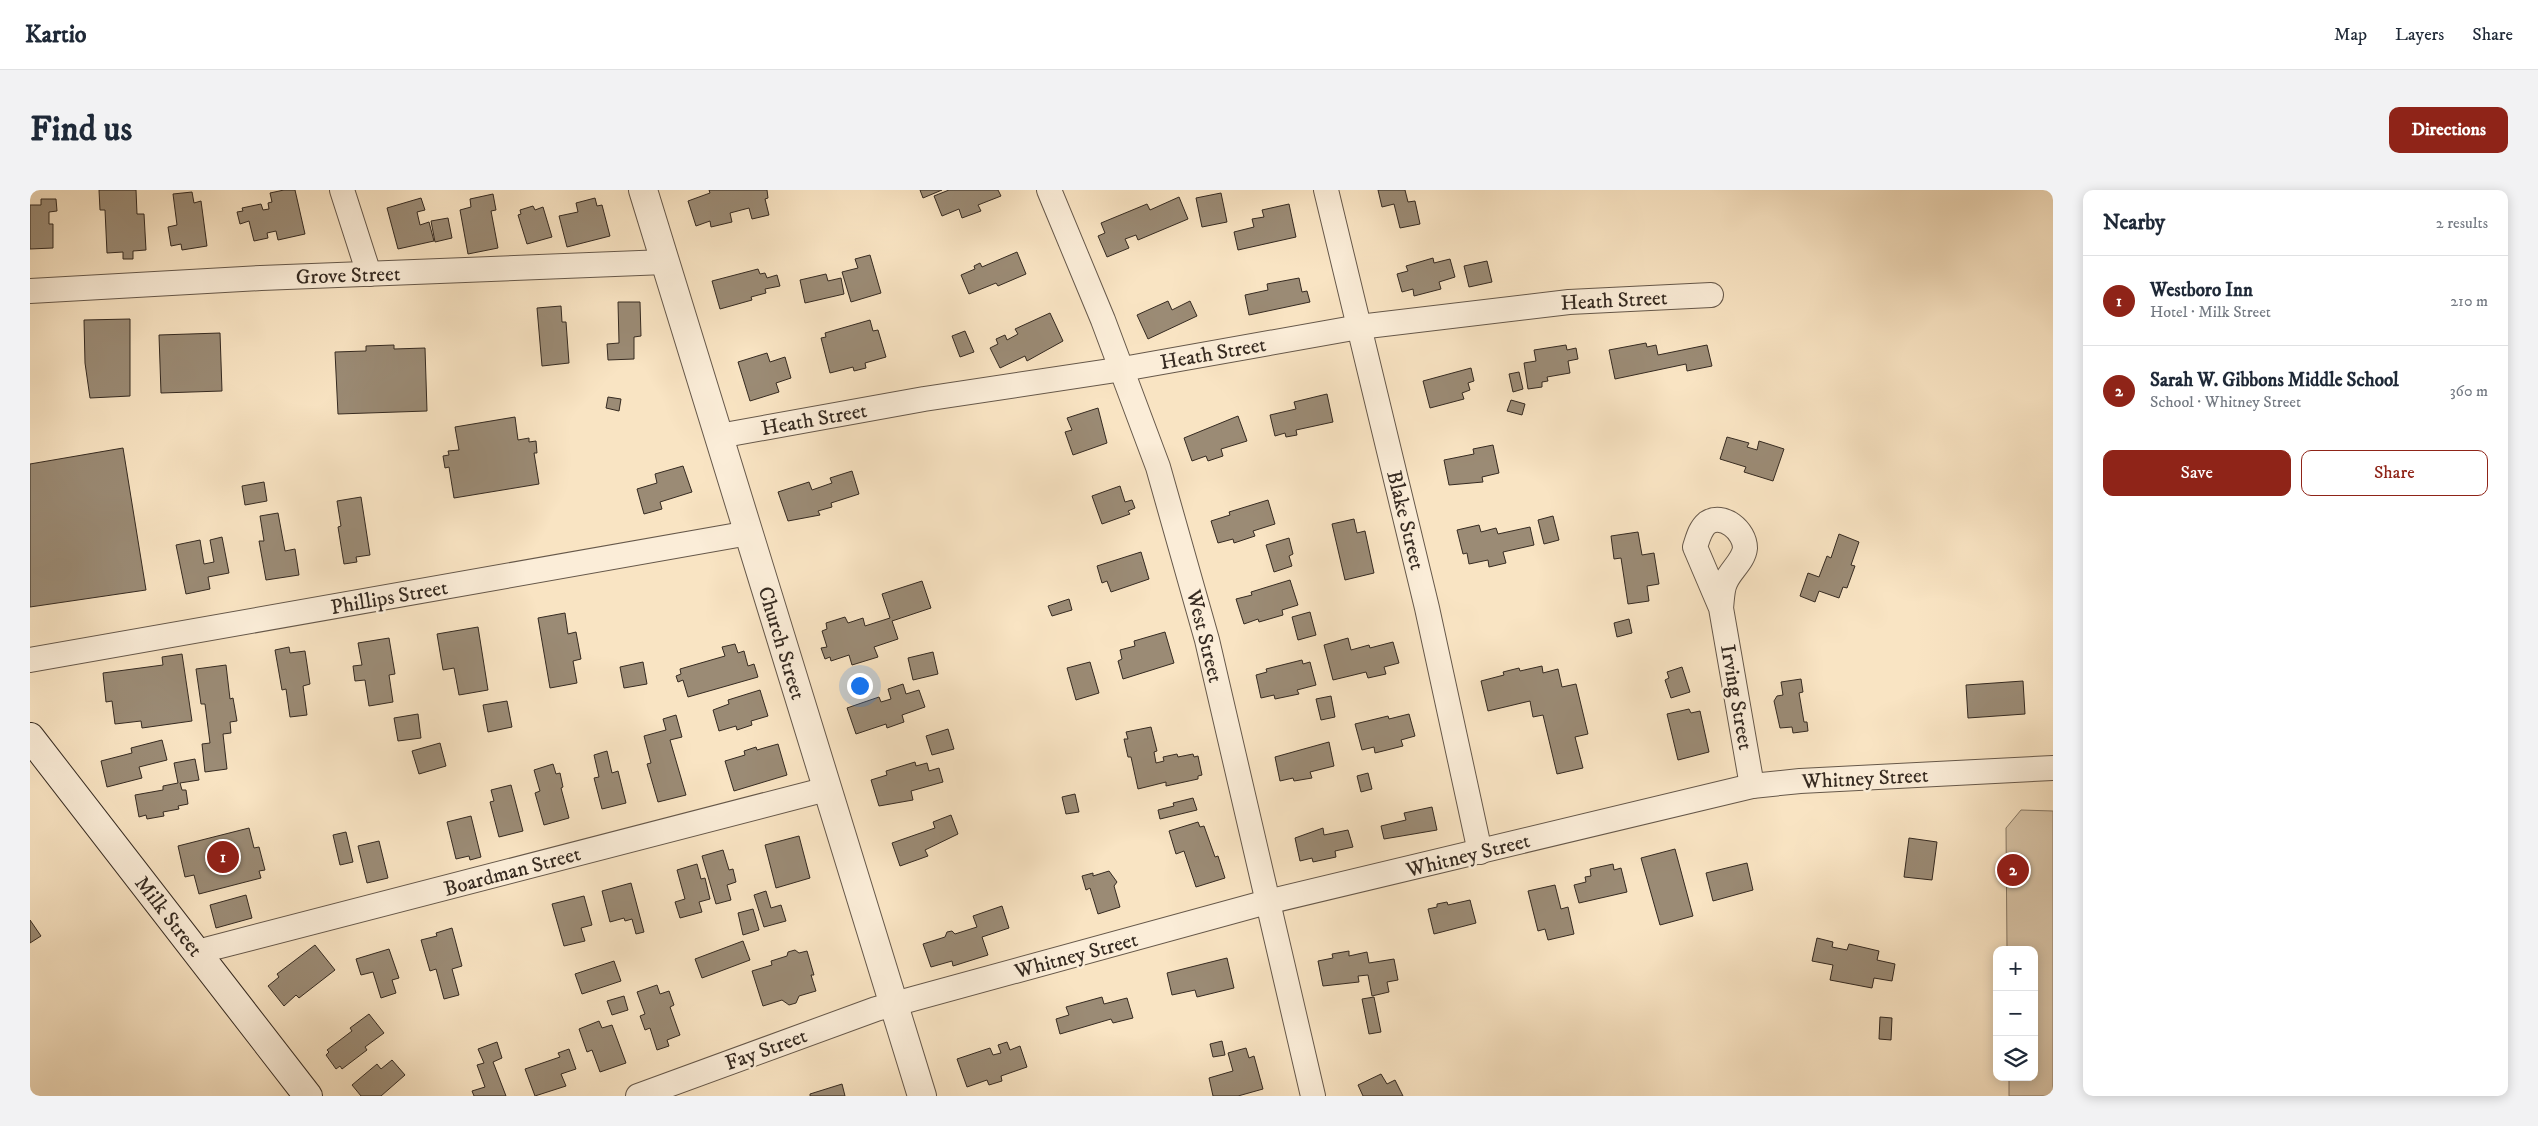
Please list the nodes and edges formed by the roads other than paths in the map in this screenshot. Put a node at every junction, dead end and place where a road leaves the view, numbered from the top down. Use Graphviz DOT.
graph roads {
  1 [pos="342,190"];
  2 [pos="643,190"];
  3 [pos="1048,190"];
  4 [pos="1326,190"];
  5 [pos="666,262"];
  6 [pos="369,274"];
  7 [pos="30,291"];
  8 [pos="1711,295"];
  9 [pos="1359,327"];
  10 [pos="1122,369"];
  11 [pos="719,436"];
  12 [pos="748,533"];
  13 [pos="1721,608"];
  14 [pos="30,660"];
  15 [pos="30,737"];
  16 [pos="2053,768"];
  17 [pos="1752,786"];
  18 [pos="827,789"];
  19 [pos="1480,852"];
  20 [pos="1267,902"];
  21 [pos="197,952"];
  22 [pos="894,1004"];
  23 [pos="308,1096"];
  24 [pos="638,1096"];
  25 [pos="922,1096"];
  26 [pos="1313,1096"];
  1 -- 6 [label="street"];
  2 -- 5 [label="street, Church Street"];
  3 -- 10 [label="street, West Street"];
  4 -- 9 [label="street, Blake Street"];
  5 -- 6 [label="street, Grove Street"];
  5 -- 11 [label="street, Church Street"];
  6 -- 7 [label="street, Grove Street"];
  8 -- 9 [label="street, Heath Street"];
  9 -- 10 [label="street, Heath Street"];
  9 -- 19 [label="street, Blake Street"];
  10 -- 11 [label="street, Heath Street"];
  10 -- 20 [label="street, West Street"];
  11 -- 12 [label="street, Church Street"];
  12 -- 14 [label="street, Phillips Street"];
  12 -- 18 [label="street, Church Street"];
  13 -- 17 [label="street, Irving Street"];
  15 -- 21 [label="street, Milk Street"];
  16 -- 17 [label="street, Whitney Street"];
  17 -- 19 [label="street, Whitney Street"];
  18 -- 21 [label="street, Boardman Street"];
  18 -- 22 [label="street, Church Street"];
  19 -- 20 [label="street, Whitney Street"];
  20 -- 22 [label="street, Whitney Street"];
  20 -- 26 [label="street, West Street"];
  21 -- 23 [label="street, Milk Street"];
  22 -- 24 [label="street, Fay Street"];
  22 -- 25 [label="street, Church Street"];
}
